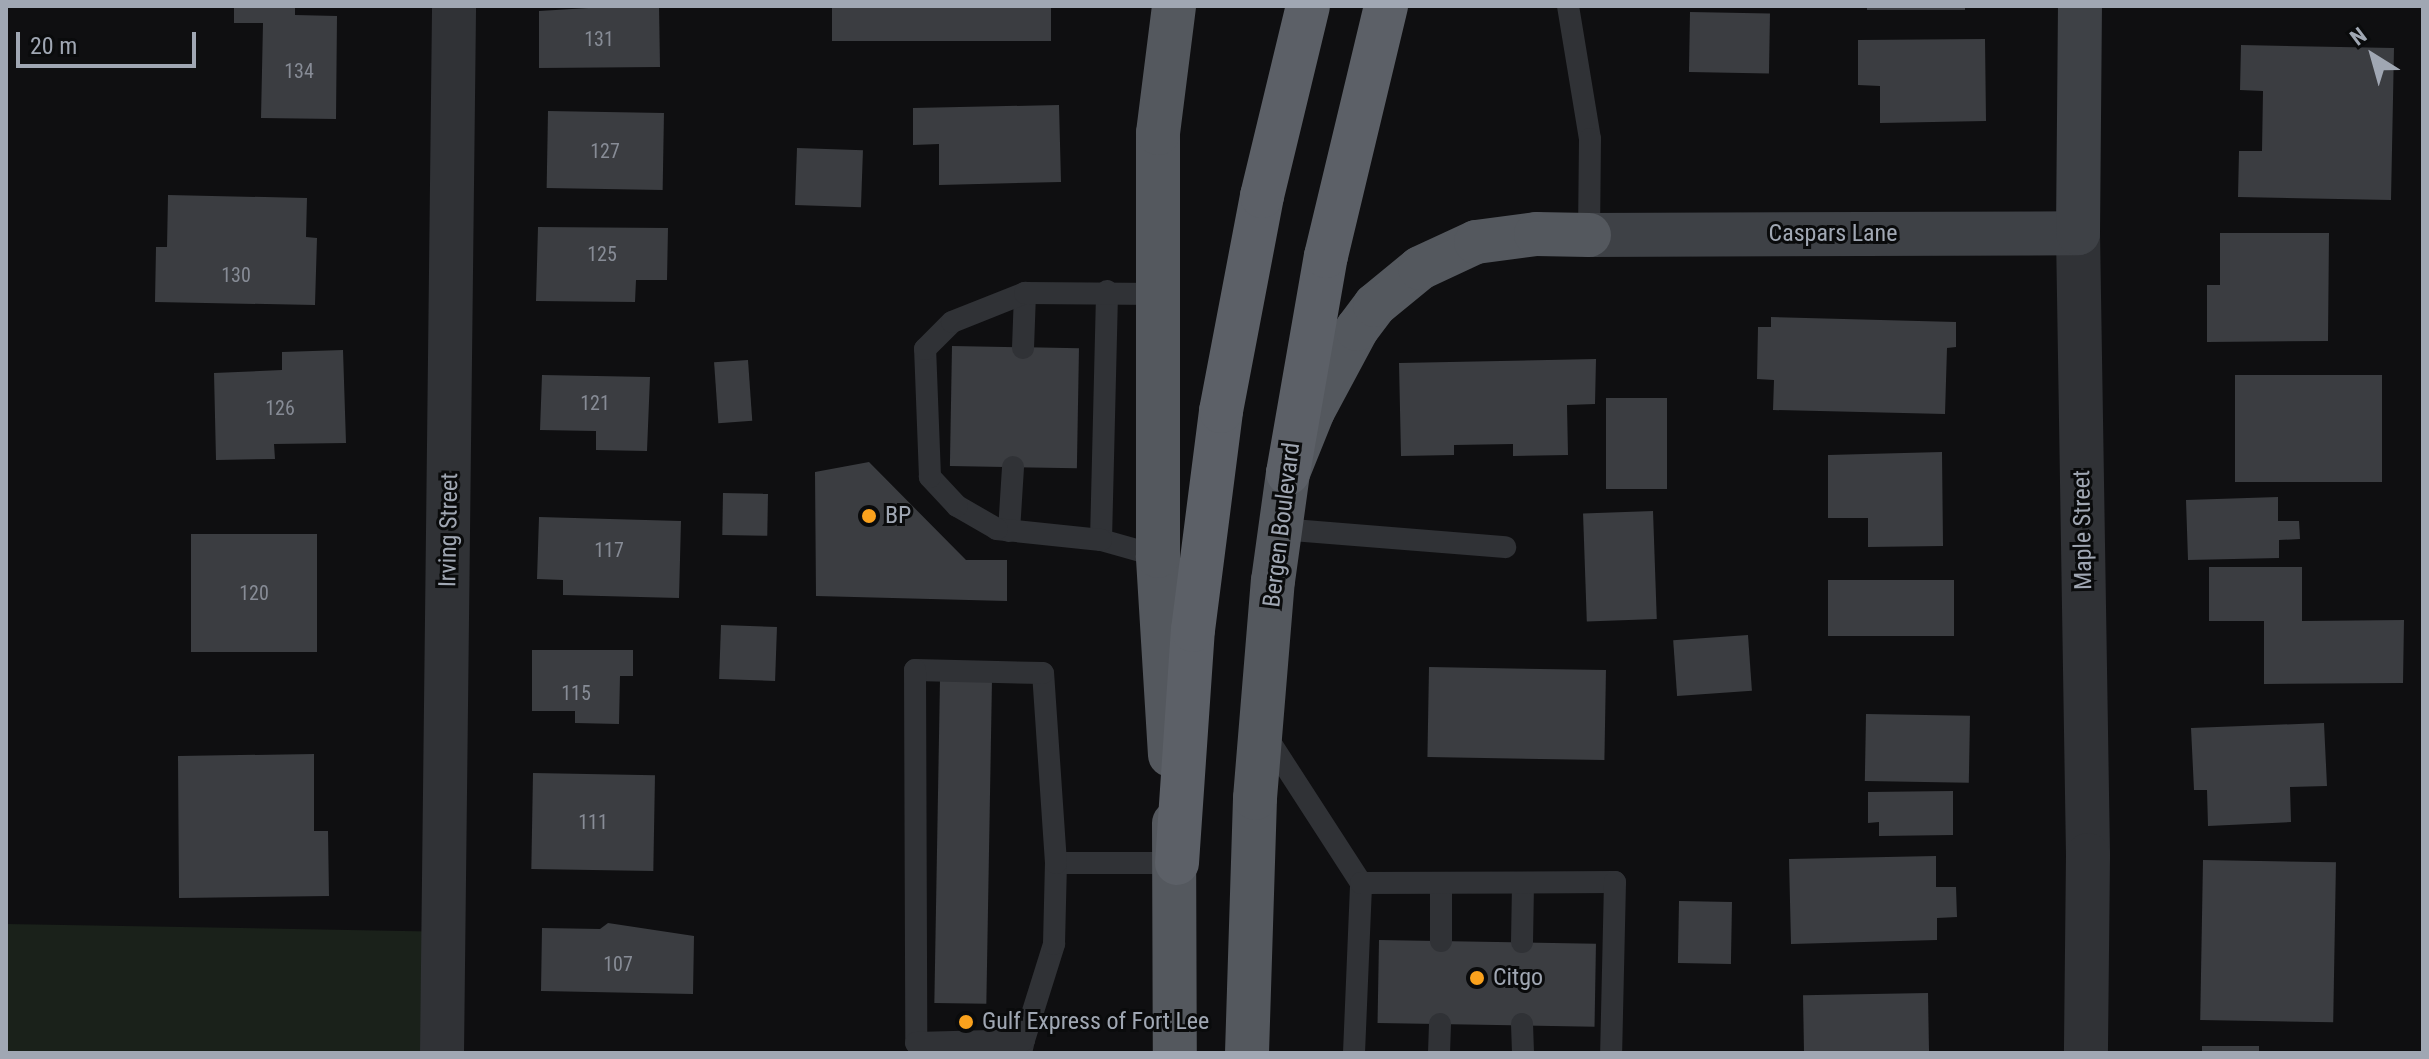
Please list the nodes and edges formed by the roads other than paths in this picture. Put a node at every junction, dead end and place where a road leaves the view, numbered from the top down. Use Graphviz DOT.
graph roads {
  1 [pos="454,6"];
  2 [pos="1174,6"];
  3 [pos="1308,6"];
  4 [pos="1386,6"];
  5 [pos="1568,6"];
  6 [pos="2080,6"];
  7 [pos="2078,233"];
  8 [pos="1589,235"];
  9 [pos="1107,291"];
  10 [pos="1025,293"];
  11 [pos="1159,294"];
  12 [pos="1023,348"];
  13 [pos="1013,467"];
  14 [pos="1288,473"];
  15 [pos="1280,529"];
  16 [pos="1009,531"];
  17 [pos="1101,540"];
  18 [pos="1505,547"];
  19 [pos="1158,556"];
  20 [pos="1260,727"];
  21 [pos="1056,863"];
  22 [pos="1177,863"];
  23 [pos="1361,883"];
  24 [pos="1441,883"];
  25 [pos="1523,883"];
  26 [pos="1441,941"];
  27 [pos="1522,942"];
  28 [pos="1440,1024"];
  29 [pos="1522,1024"];
  30 [pos="1022,1047"];
  31 [pos="442,1053"];
  32 [pos="1175,1053"];
  33 [pos="1247,1053"];
  34 [pos="1354,1053"];
  35 [pos="1439,1053"];
  36 [pos="1523,1053"];
  37 [pos="1611,1053"];
  38 [pos="2086,1053"];
  1 -- 31 [label="street, Irving Street"];
  2 -- 11 [label="highway"];
  3 -- 22 [label="highway"];
  4 -- 14 [label="highway, Bergen Boulevard"];
  5 -- 8 [label="lane"];
  6 -- 7 [label="main road, Maple Street"];
  7 -- 8 [label="main road, Caspars Lane"];
  7 -- 38 [label="street, Maple Street"];
  8 -- 14 [label="highway"];
  9 -- 10 [label="lane"];
  9 -- 11 [label="lane"];
  9 -- 17 [label="lane"];
  10 -- 12 [label="lane"];
  10 -- 16 [label="lane"];
  11 -- 19 [label="highway"];
  13 -- 16 [label="lane"];
  14 -- 15 [label="highway, Bergen Boulevard"];
  15 -- 18 [label="lane"];
  15 -- 20 [label="highway, Bergen Boulevard"];
  16 -- 17 [label="lane"];
  17 -- 19 [label="lane"];
  19 -- 22 [label="highway"];
  20 -- 23 [label="lane"];
  20 -- 33 [label="highway, Bergen Boulevard"];
  21 -- 22 [label="lane"];
  21 -- 30 [label="lane"];
  21 -- 30 [label="lane"];
  22 -- 32 [label="highway"];
  23 -- 24 [label="lane"];
  23 -- 34 [label="lane"];
  24 -- 25 [label="lane"];
  24 -- 26 [label="lane"];
  25 -- 27 [label="lane"];
  25 -- 37 [label="lane"];
  28 -- 35 [label="lane"];
  29 -- 36 [label="lane"];
}
